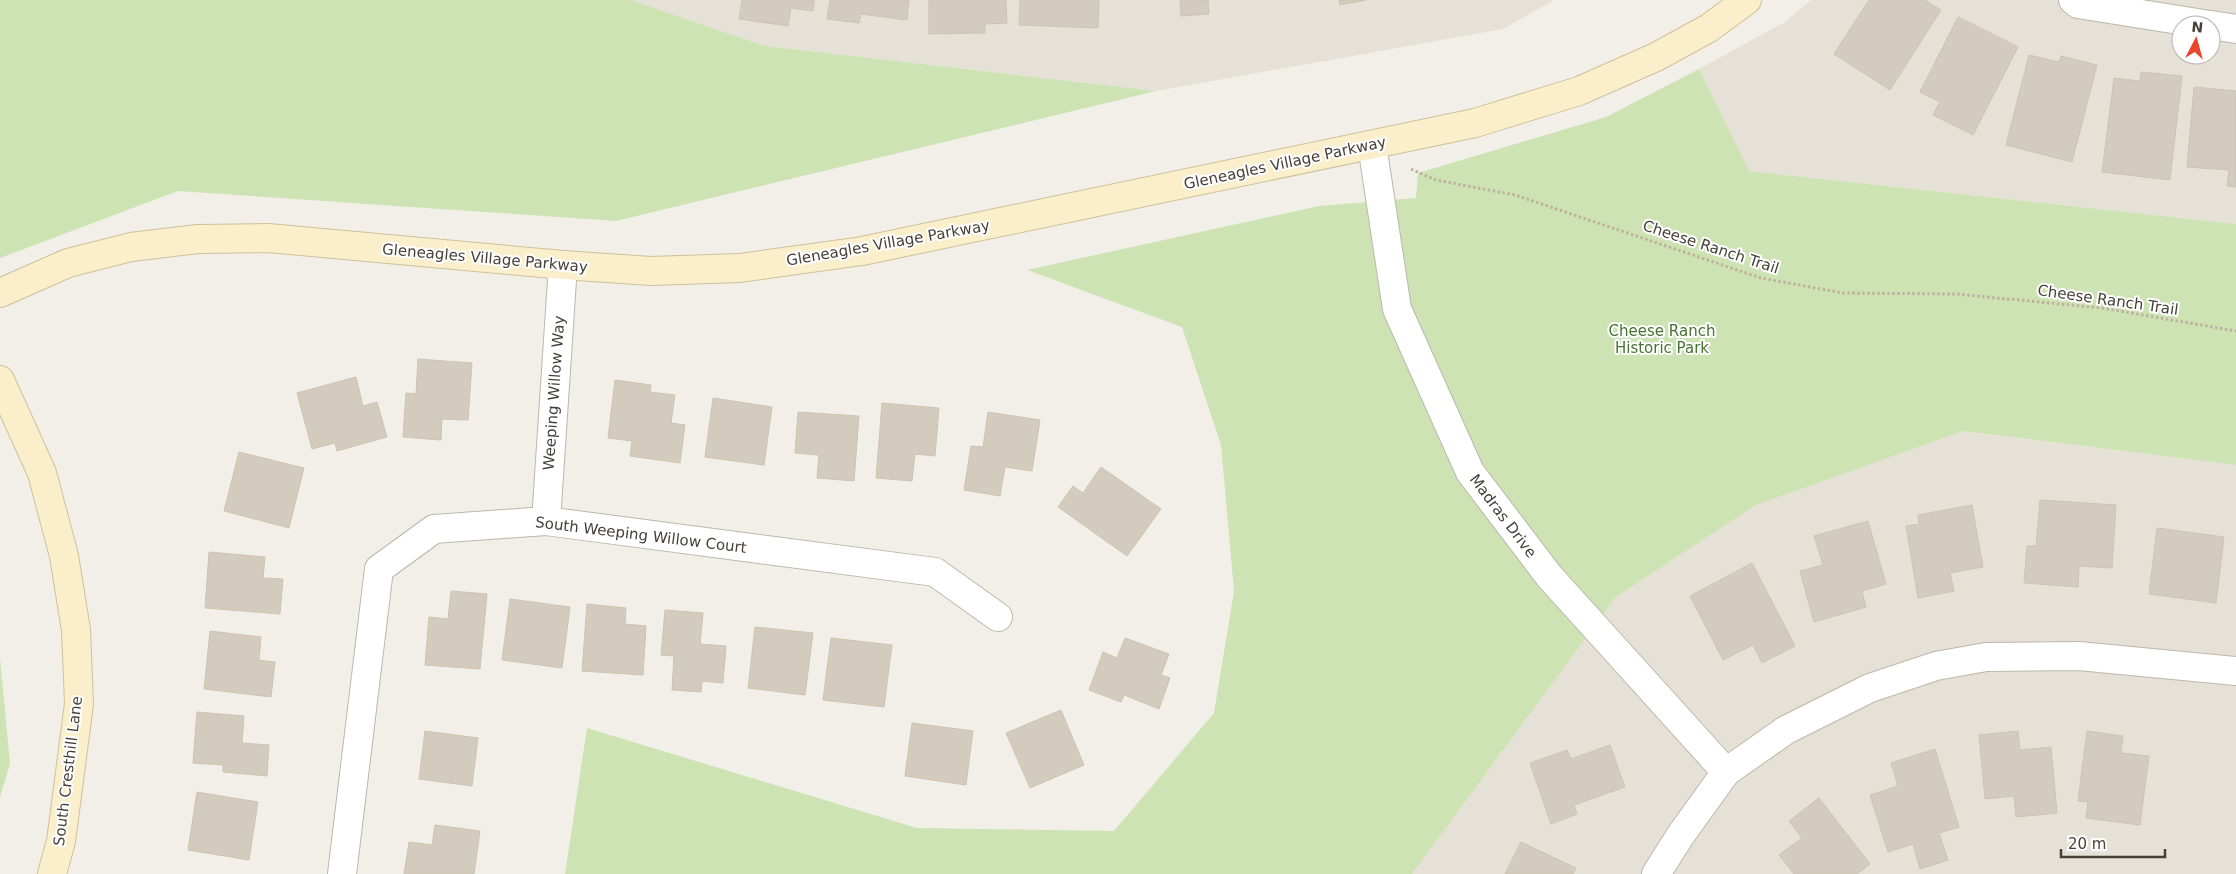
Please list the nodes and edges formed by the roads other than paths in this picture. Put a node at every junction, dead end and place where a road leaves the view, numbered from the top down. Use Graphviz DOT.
graph roads {
  1 [pos="1747,0"];
  2 [pos="2073,0"];
  3 [pos="2171,19"];
  4 [pos="2221,27"];
  5 [pos="2236,29"];
  6 [pos="1372,145"];
  7 [pos="563,265"];
  8 [pos="0,293"];
  9 [pos="0,380"];
  10 [pos="546,521"];
  11 [pos="998,617"];
  12 [pos="2236,671"];
  13 [pos="1726,772"];
  14 [pos="52,874"];
  15 [pos="342,874"];
  16 [pos="1656,874"];
  1 -- 6 [label="street, Gleneagles Village Parkway"];
  2 -- 3 [label="street"];
  4 -- 5 [label="street"];
  6 -- 7 [label="street, Gleneagles Village Parkway"];
  6 -- 13 [label="street, Madras Drive"];
  7 -- 8 [label="street, Gleneagles Village Parkway"];
  7 -- 10 [label="street, Weeping Willow Way"];
  9 -- 14 [label="street, South Cresthill Lane"];
  10 -- 11 [label="street, South Weeping Willow Court"];
  10 -- 15 [label="street, South Weeping Willow Court"];
  12 -- 13 [label="street"];
  13 -- 16 [label="street"];
}
